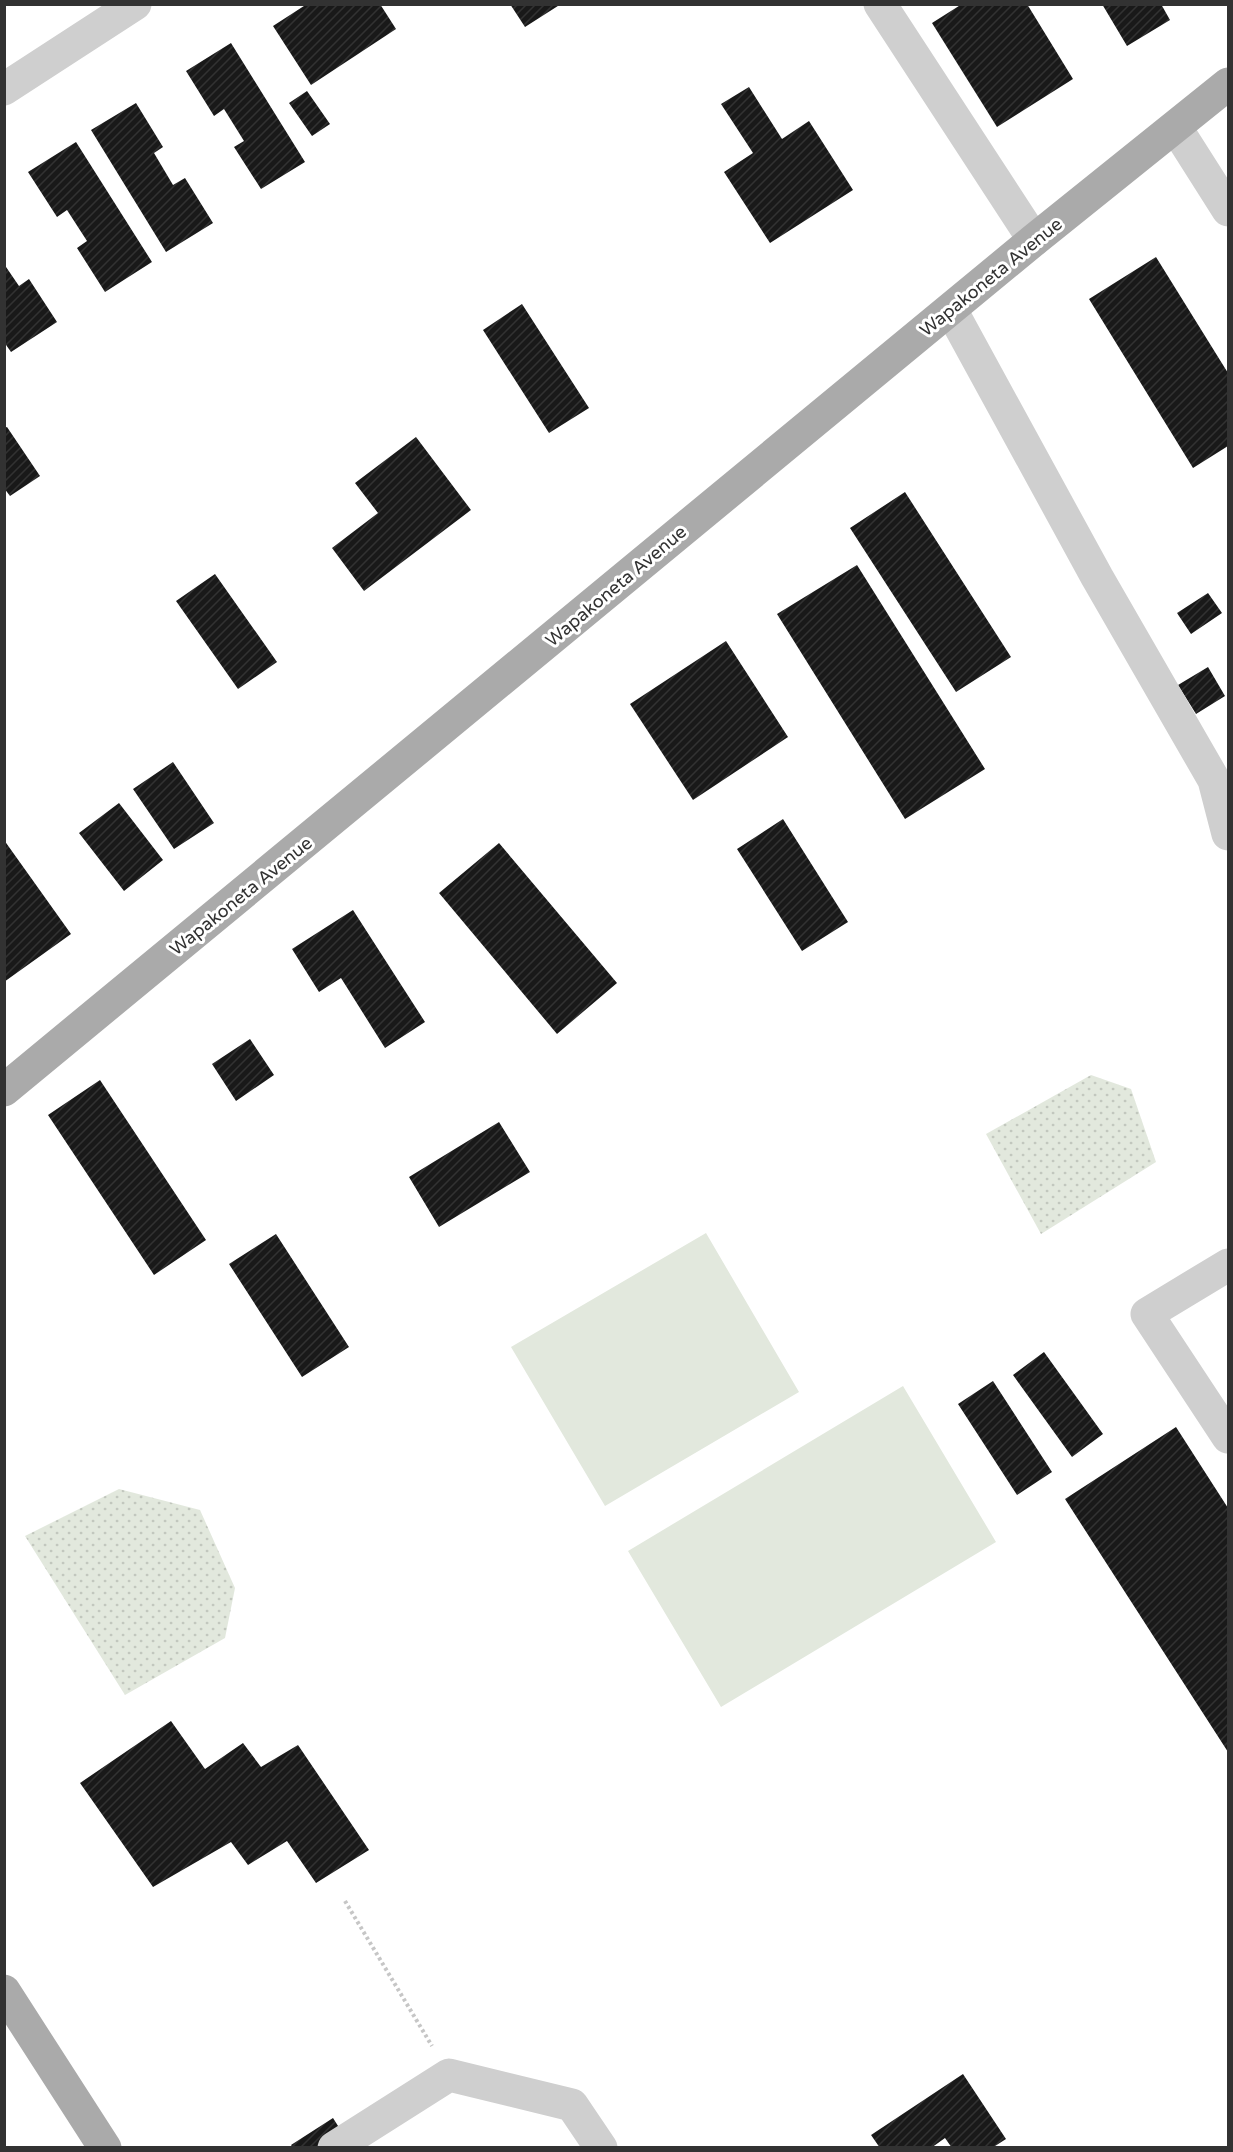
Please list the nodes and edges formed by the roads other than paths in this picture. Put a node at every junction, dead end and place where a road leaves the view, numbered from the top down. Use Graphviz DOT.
graph roads {
  1 [pos="135,4"];
  2 [pos="880,4"];
  3 [pos="1228,84"];
  4 [pos="4,89"];
  5 [pos="1176,128"];
  6 [pos="1228,210"];
  7 [pos="1034,240"];
  8 [pos="951,310"];
  9 [pos="1221,776"];
  10 [pos="1228,834"];
  11 [pos="4,1090"];
  12 [pos="1228,1265"];
  13 [pos="1228,1437"];
  14 [pos="4,1991"];
  15 [pos="105,2148"];
  16 [pos="334,2148"];
  17 [pos="602,2148"];
  1 -- 4 [label="street"];
  2 -- 7 [label="street"];
  3 -- 5 [label="main road, Wapakoneta Avenue"];
  5 -- 6 [label="street"];
  5 -- 7 [label="main road, Wapakoneta Avenue"];
  7 -- 8 [label="main road, Wapakoneta Avenue"];
  8 -- 9 [label="street"];
  8 -- 11 [label="main road, Wapakoneta Avenue"];
  9 -- 10 [label="street"];
  12 -- 13 [label="street"];
  14 -- 15 [label="main road"];
  16 -- 17 [label="street"];
}
